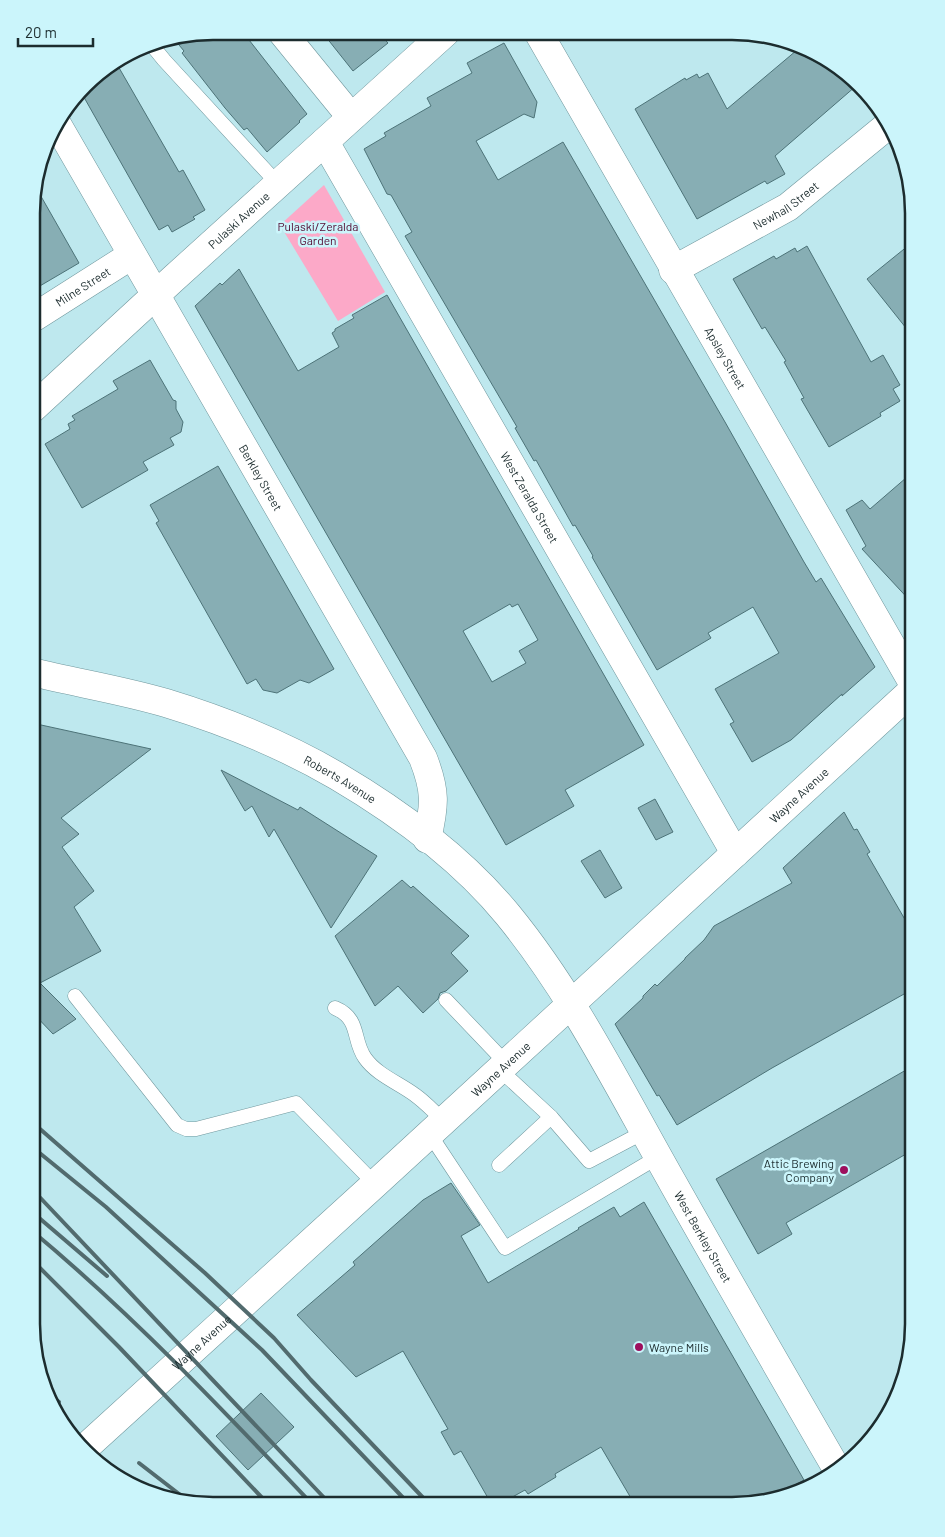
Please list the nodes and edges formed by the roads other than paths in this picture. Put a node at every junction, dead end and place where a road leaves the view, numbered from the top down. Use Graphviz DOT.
graph roads {
  1 [pos="288,40"];
  2 [pos="427,40"];
  3 [pos="543,40"];
  4 [pos="156,50"];
  5 [pos="351,117"];
  6 [pos="883,129"];
  7 [pos="61,131"];
  8 [pos="325,142"];
  9 [pos="278,184"];
  10 [pos="132,255"];
  11 [pos="674,270"];
  12 [pos="155,295"];
  13 [pos="40,314"];
  14 [pos="40,402"];
  15 [pos="905,671"];
  16 [pos="40,674"];
  17 [pos="905,695"];
  18 [pos="427,839"];
  19 [pos="735,853"];
  20 [pos="75,996"];
  21 [pos="446,1000"];
  22 [pos="571,1003"];
  23 [pos="335,1008"];
  24 [pos="503,1066"];
  25 [pos="551,1117"];
  26 [pos="436,1127"];
  27 [pos="644,1132"];
  28 [pos="658,1157"];
  29 [pos="499,1165"];
  30 [pos="374,1184"];
  31 [pos="89,1444"];
  32 [pos="834,1464"];
  1 -- 5 [label="main road"];
  2 -- 5 [label="main road, Pulaski Avenue"];
  3 -- 11 [label="main road, Apsley Street"];
  4 -- 9 [label="lane"];
  5 -- 8 [label="main road, Pulaski Avenue"];
  6 -- 11 [label="main road, Newhall Street"];
  7 -- 10 [label="main road, Berkley Street"];
  8 -- 9 [label="main road, Pulaski Avenue"];
  8 -- 19 [label="main road, West Zeralda Street"];
  9 -- 12 [label="main road, Pulaski Avenue"];
  10 -- 12 [label="main road, Berkley Street"];
  10 -- 13 [label="main road, Milne Street"];
  11 -- 15 [label="main road, Apsley Street"];
  12 -- 14 [label="main road, Pulaski Avenue"];
  12 -- 18 [label="main road, Berkley Street"];
  16 -- 18 [label="main road, Roberts Avenue"];
  17 -- 19 [label="main road, Wayne Avenue"];
  18 -- 22 [label="main road, Roberts Avenue"];
  19 -- 22 [label="main road, Wayne Avenue"];
  20 -- 30 [label="lane"];
  21 -- 24 [label="lane"];
  22 -- 24 [label="main road, Wayne Avenue"];
  22 -- 27 [label="main road, West Berkley Street"];
  23 -- 26 [label="lane"];
  24 -- 25 [label="lane"];
  24 -- 26 [label="main road, Wayne Avenue"];
  25 -- 27 [label="lane"];
  25 -- 29 [label="lane"];
  26 -- 28 [label="lane"];
  26 -- 30 [label="main road, Wayne Avenue"];
  27 -- 28 [label="main road, West Berkley Street"];
  28 -- 32 [label="main road, West Berkley Street"];
  30 -- 31 [label="main road, Wayne Avenue"];
}
